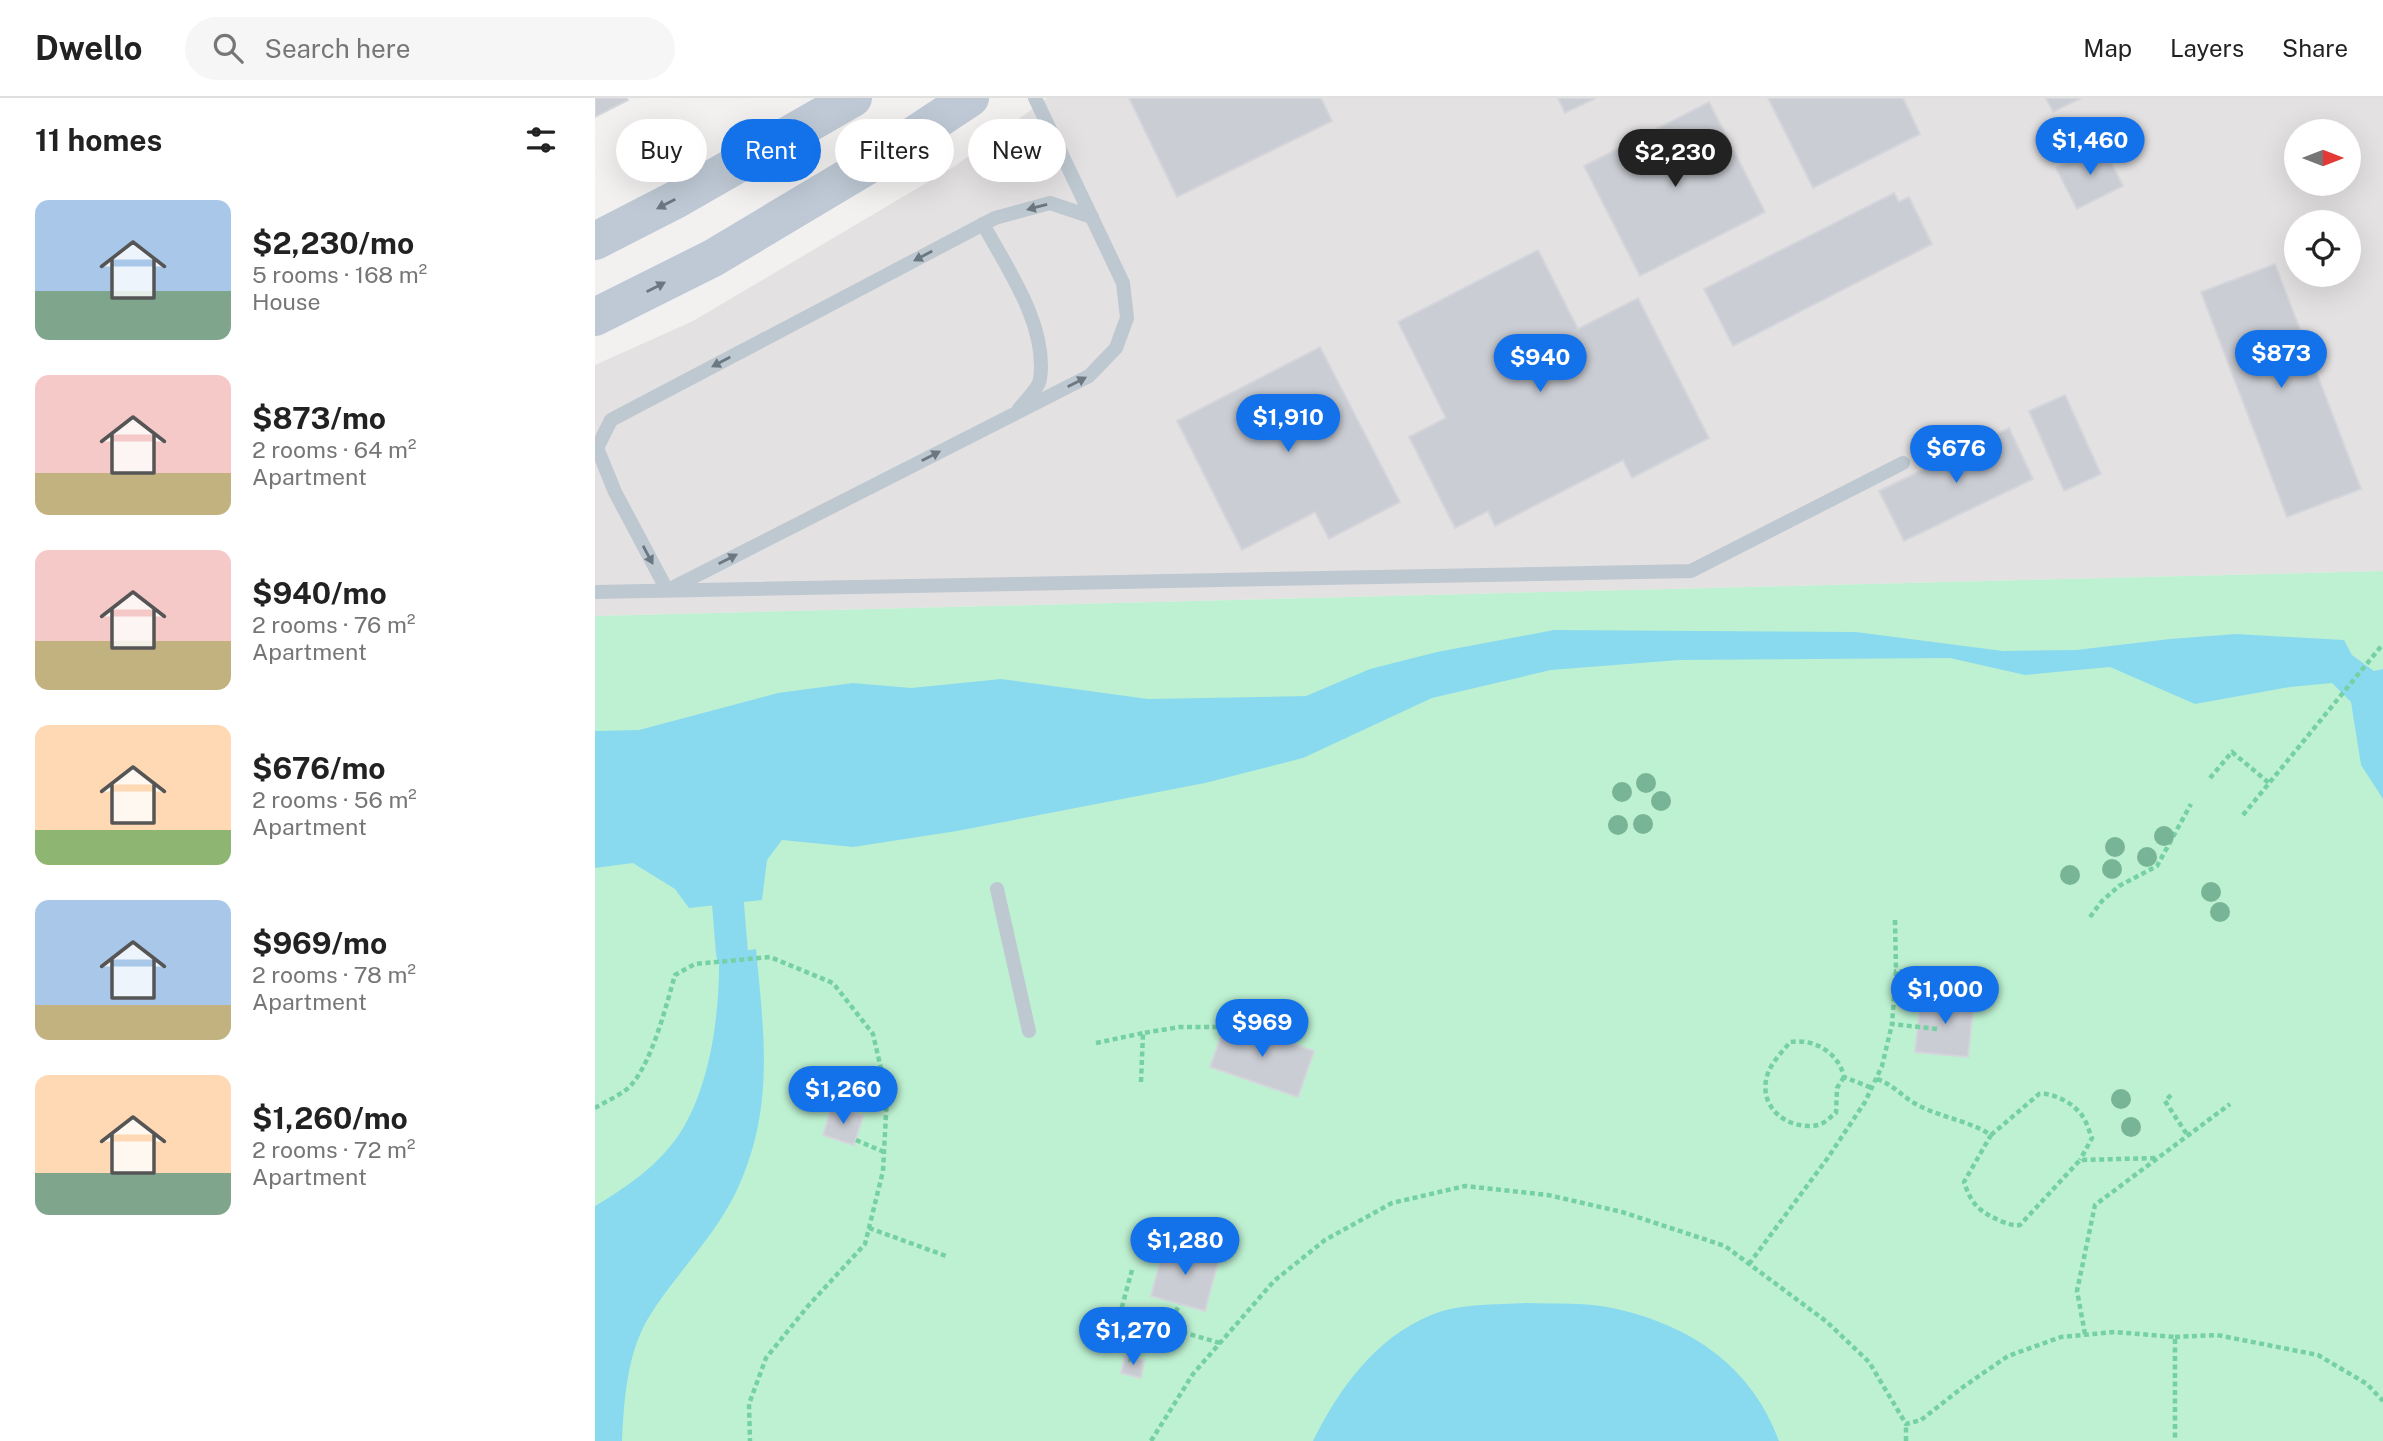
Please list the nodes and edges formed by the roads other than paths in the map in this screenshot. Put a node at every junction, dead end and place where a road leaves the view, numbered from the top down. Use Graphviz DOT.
graph roads {
  1 [pos="853,98"];
  2 [pos="970,98"];
  3 [pos="1035,98"];
  4 [pos="1092,217"];
  5 [pos="983,224"];
  6 [pos="595,241"];
  7 [pos="595,317"];
  8 [pos="1016,413"];
  9 [pos="1903,463"];
  10 [pos="667,590"];
  11 [pos="595,593"];
  12 [pos="997,888"];
  13 [pos="1030,1031"];
  1 -- 6 [label="street, one-way"];
  7 -- 2 [label="street, one-way"];
  3 -- 4 [label="lane"];
  4 -- 5 [label="lane, one-way"];
  8 -- 4 [label="lane, one-way"];
  5 -- 8 [label="lane"];
  5 -- 10 [label="lane, one-way"];
  10 -- 8 [label="lane, one-way"];
  9 -- 10 [label="lane"];
  10 -- 11 [label="lane"];
  12 -- 13 [label="lane"];
}
